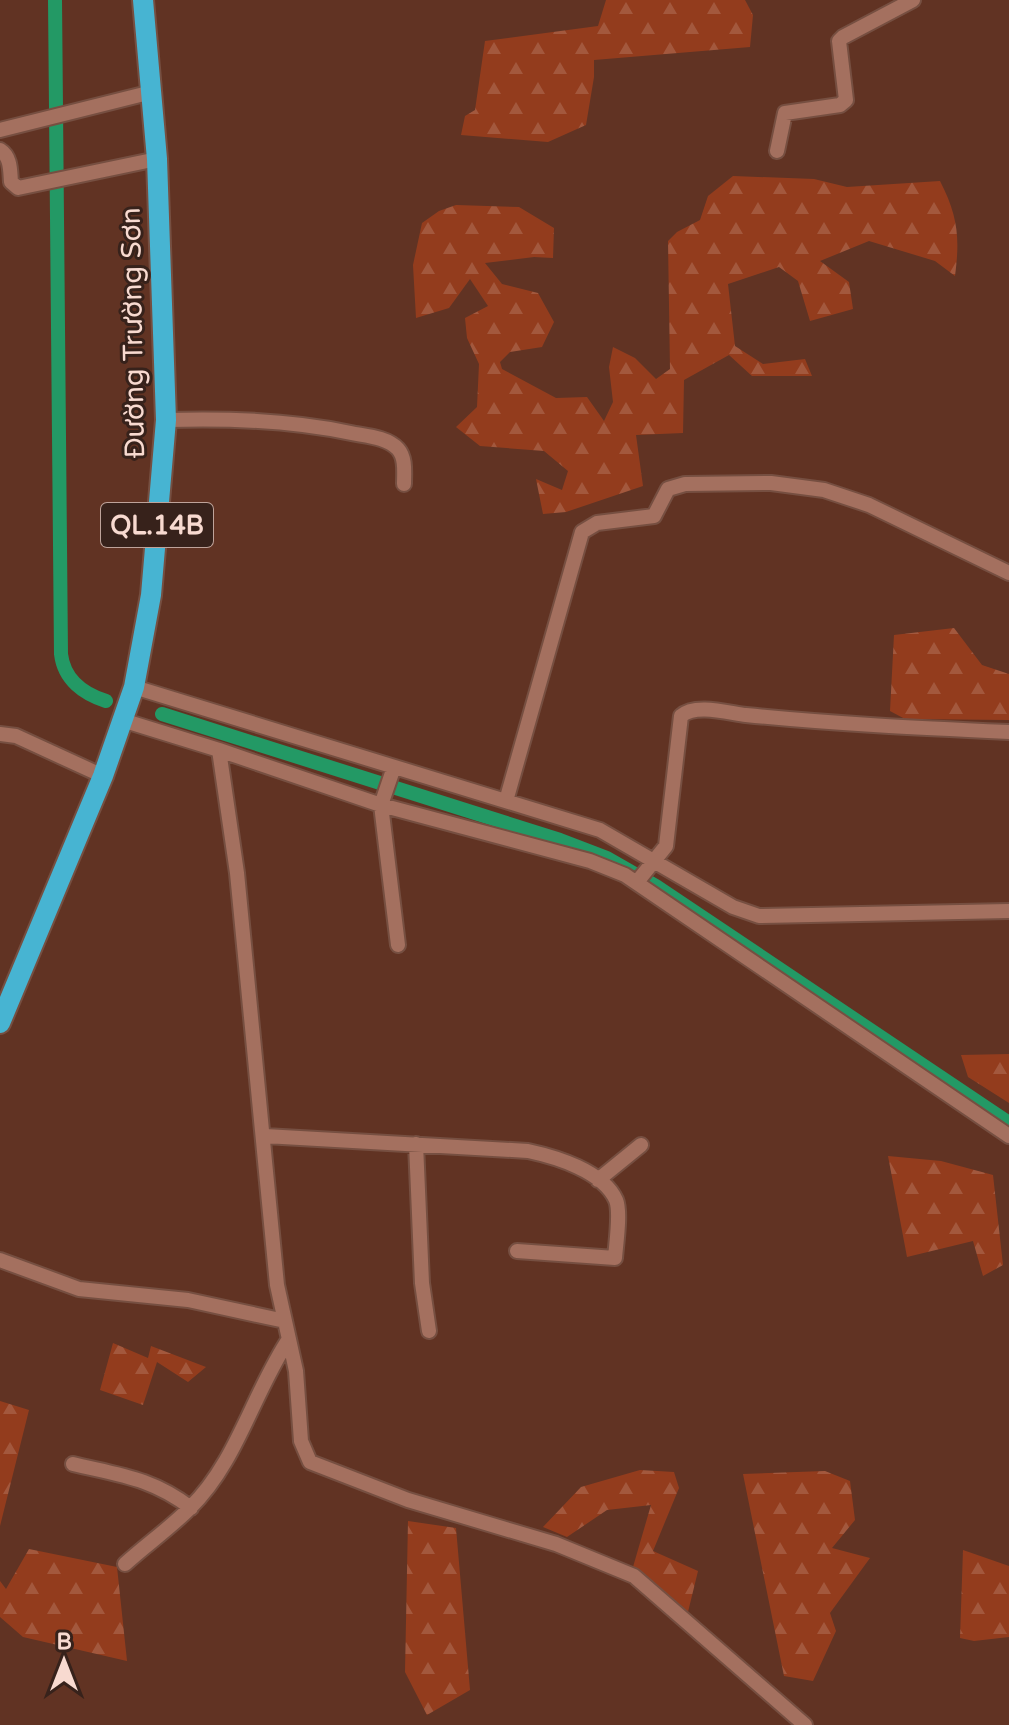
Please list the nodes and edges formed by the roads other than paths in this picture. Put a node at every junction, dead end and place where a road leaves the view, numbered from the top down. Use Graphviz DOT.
graph roads {
  1 [pos="143,0"];
  2 [pos="905,2"];
  3 [pos="152,92"];
  4 [pos="0,130"];
  5 [pos="0,150"];
  6 [pos="777,151"];
  7 [pos="157,159"];
  8 [pos="166,420"];
  9 [pos="404,484"];
  10 [pos="1009,573"];
  11 [pos="134,687"];
  12 [pos="122,720"];
  13 [pos="1009,732"];
  14 [pos="0,734"];
  15 [pos="219,750"];
  16 [pos="394,767"];
  17 [pos="103,776"];
  18 [pos="506,801"];
  19 [pos="381,805"];
  20 [pos="655,861"];
  21 [pos="637,882"];
  22 [pos="1009,911"];
  23 [pos="398,945"];
  24 [pos="0,1021"];
  25 [pos="265,1136"];
  26 [pos="1009,1136"];
  27 [pos="416,1144"];
  28 [pos="641,1145"];
  29 [pos="598,1180"];
  30 [pos="517,1251"];
  31 [pos="0,1260"];
  32 [pos="285,1321"];
  33 [pos="429,1331"];
  34 [pos="289,1339"];
  35 [pos="73,1464"];
  36 [pos="191,1508"];
  37 [pos="125,1564"];
  38 [pos="805,1725"];
  1 -- 3 [label="highway, Đường Trường Sơn / QL.14B"];
  2 -- 6 [label="street"];
  3 -- 4 [label="street"];
  3 -- 7 [label="highway, Đường Trường Sơn / QL.14B"];
  5 -- 7 [label="street"];
  7 -- 8 [label="highway, Đường Trường Sơn / QL.14B"];
  8 -- 9 [label="street"];
  8 -- 11 [label="highway, Đường Trường Sơn / QL.14B"];
  10 -- 18 [label="street"];
  11 -- 12 [label="highway, Đường Trường Sơn / QL.14B"];
  11 -- 16 [label="street"];
  12 -- 15 [label="street"];
  12 -- 17 [label="highway, Đường Trường Sơn / QL.14B"];
  13 -- 20 [label="street"];
  14 -- 17 [label="street"];
  15 -- 19 [label="street"];
  15 -- 25 [label="street"];
  16 -- 18 [label="street"];
  16 -- 19 [label="street"];
  17 -- 24 [label="highway, Đường Trường Sơn / QL.14B"];
  18 -- 20 [label="street"];
  19 -- 21 [label="street"];
  19 -- 23 [label="street"];
  20 -- 21 [label="street"];
  20 -- 22 [label="street"];
  21 -- 26 [label="street"];
  25 -- 27 [label="street"];
  25 -- 32 [label="street"];
  27 -- 29 [label="street"];
  27 -- 33 [label="street"];
  28 -- 29 [label="street"];
  29 -- 30 [label="street"];
  31 -- 32 [label="street"];
  32 -- 34 [label="street"];
  34 -- 36 [label="street"];
  34 -- 38 [label="street"];
  35 -- 36 [label="street"];
  36 -- 37 [label="street"];
}
